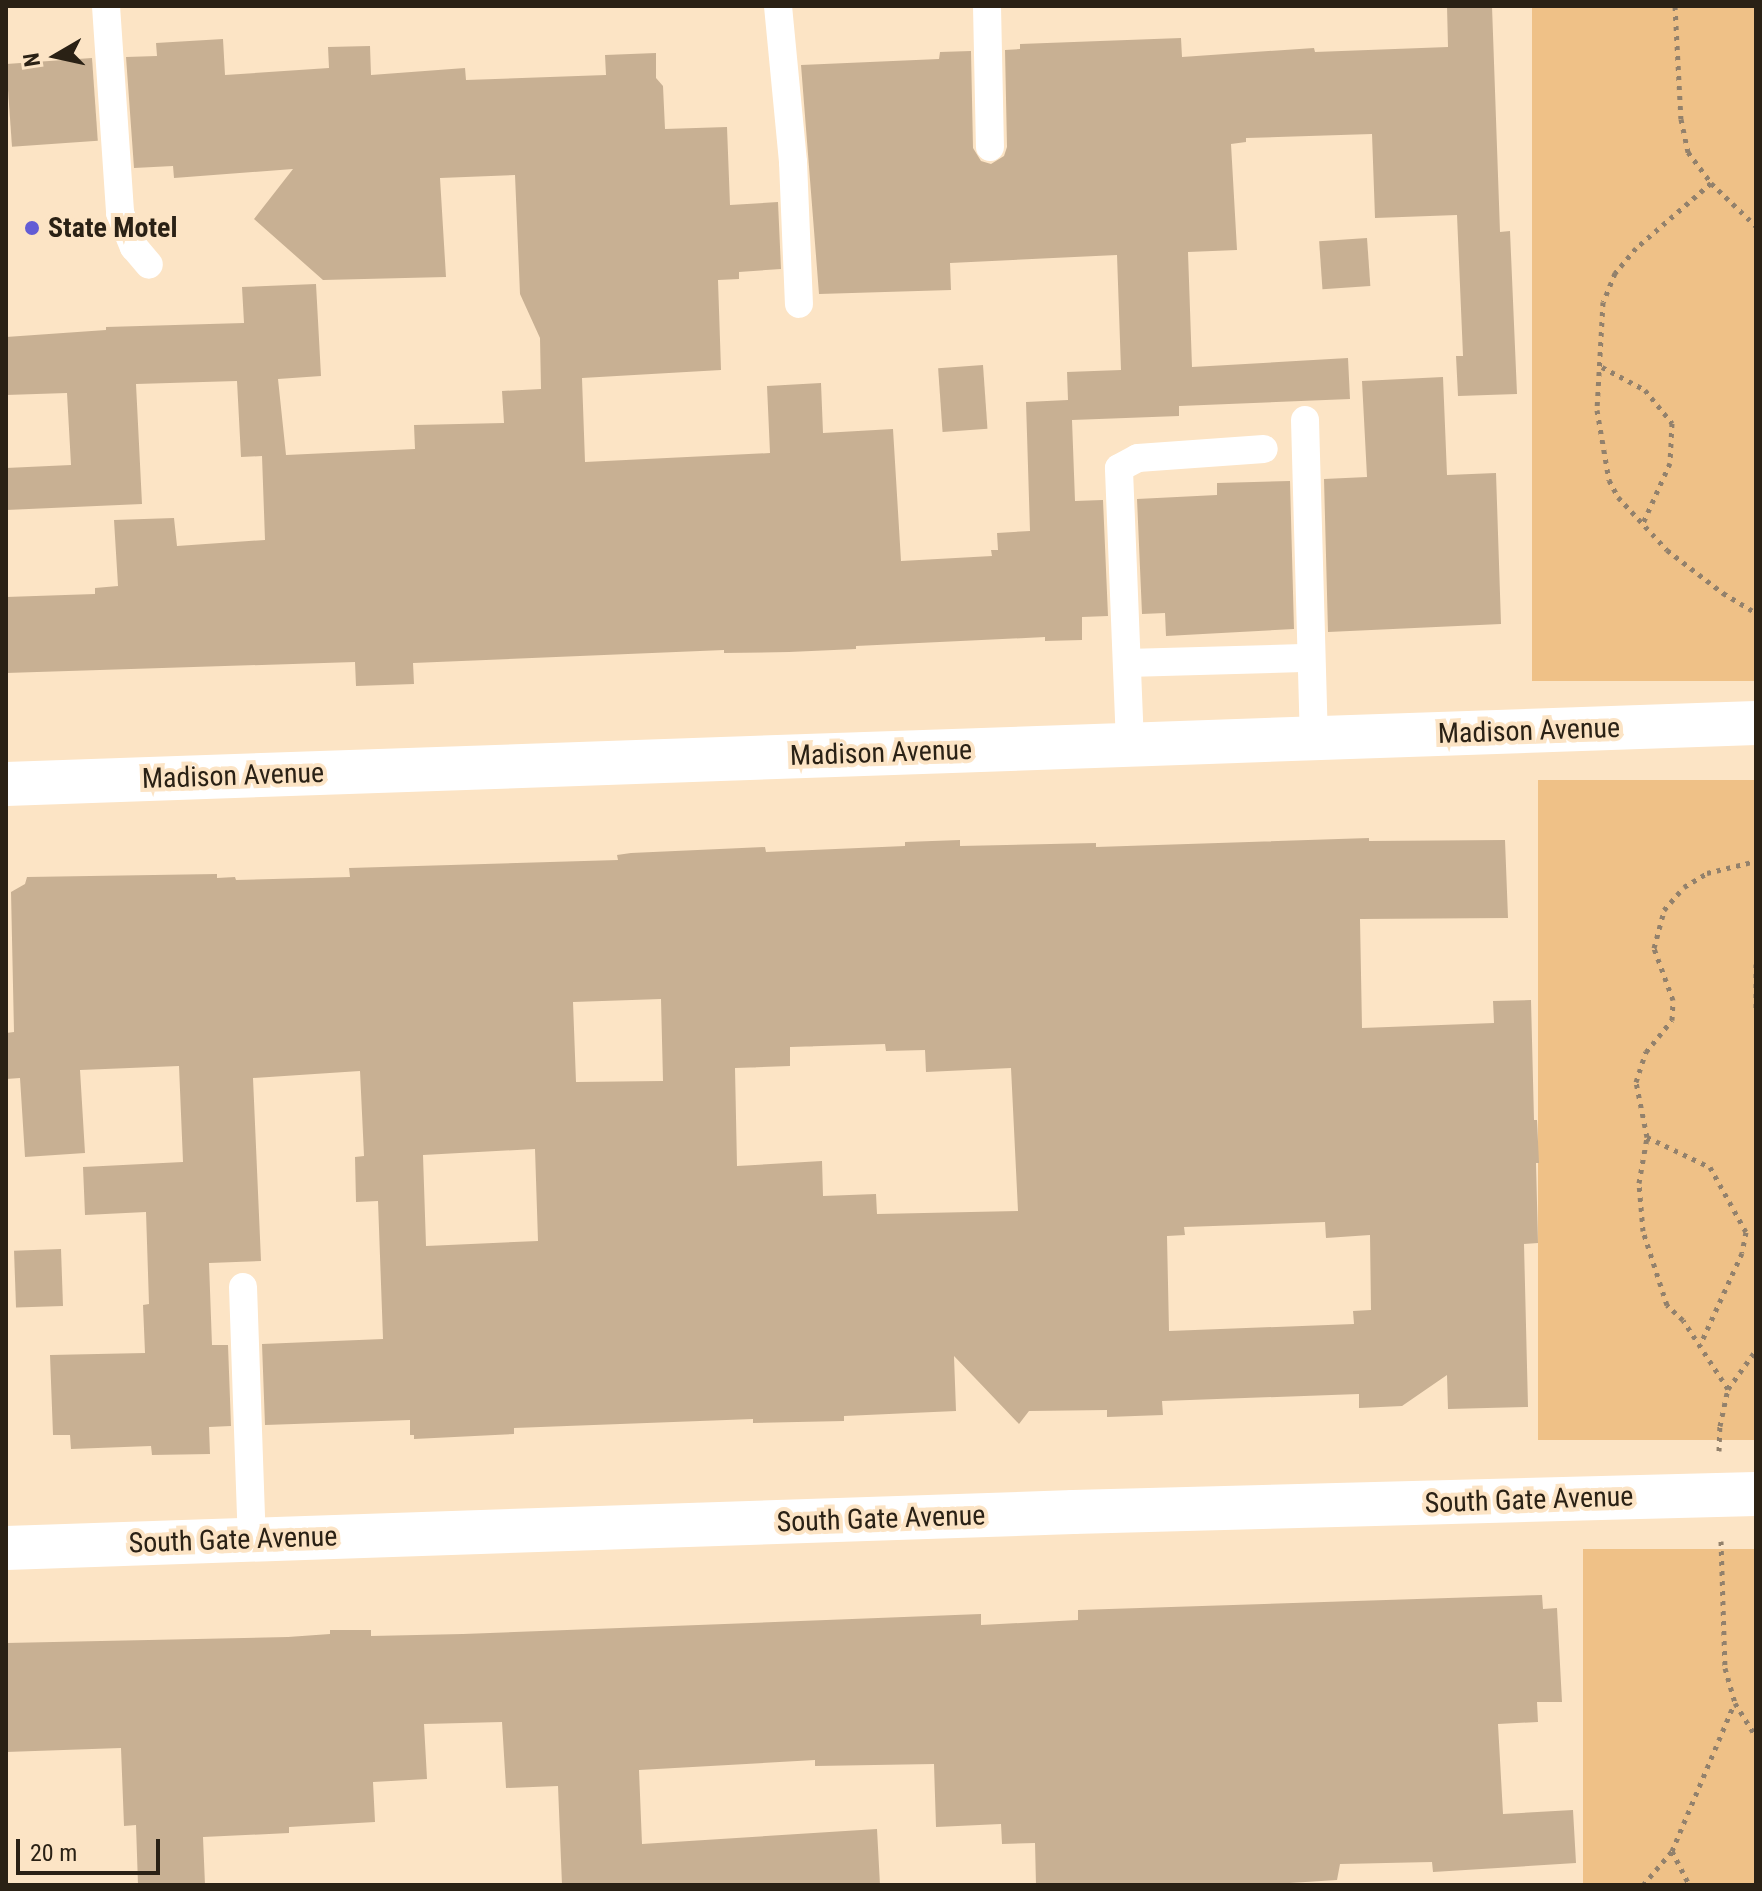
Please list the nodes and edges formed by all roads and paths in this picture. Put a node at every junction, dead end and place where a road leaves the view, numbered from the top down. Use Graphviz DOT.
graph roads {
  1 [pos="106,6"];
  2 [pos="778,6"];
  3 [pos="987,6"];
  4 [pos="1675,6"];
  5 [pos="990,147"];
  6 [pos="1711,183"];
  7 [pos="1756,226"];
  8 [pos="149,265"];
  9 [pos="799,304"];
  10 [pos="1602,367"];
  11 [pos="1305,420"];
  12 [pos="1264,449"];
  13 [pos="1643,523"];
  14 [pos="1756,613"];
  15 [pos="1311,658"];
  16 [pos="1127,663"];
  17 [pos="1756,723"];
  18 [pos="1314,738"];
  19 [pos="1130,744"];
  20 [pos="6,784"];
  21 [pos="1756,861"];
  22 [pos="1756,964"];
  23 [pos="1756,1012"];
  24 [pos="1647,1137"];
  25 [pos="243,1287"];
  26 [pos="1700,1346"];
  27 [pos="1756,1350"];
  28 [pos="1728,1389"];
  29 [pos="1719,1463"];
  30 [pos="1756,1494"];
  31 [pos="1720,1531"];
  32 [pos="252,1540"];
  33 [pos="6,1548"];
  34 [pos="1735,1703"];
  35 [pos="1756,1736"];
  36 [pos="1672,1851"];
  37 [pos="1643,1885"];
  38 [pos="1689,1885"];
  1 -- 8 [label="lane"];
  2 -- 9 [label="lane"];
  3 -- 5 [label="lane"];
  4 -- 6 [label="path"];
  6 -- 7 [label="path"];
  6 -- 10 [label="path"];
  10 -- 13 [label="path"];
  10 -- 13 [label="path"];
  11 -- 15 [label="lane"];
  12 -- 16 [label="lane"];
  13 -- 14 [label="path"];
  15 -- 16 [label="lane"];
  15 -- 18 [label="lane"];
  16 -- 19 [label="lane"];
  17 -- 18 [label="street, Madison Avenue"];
  18 -- 19 [label="street, Madison Avenue"];
  19 -- 20 [label="street, Madison Avenue"];
  21 -- 24 [label="path"];
  22 -- 23 [label="path"];
  24 -- 26 [label="path"];
  24 -- 26 [label="path"];
  25 -- 32 [label="lane"];
  26 -- 28 [label="path"];
  27 -- 28 [label="path"];
  28 -- 29 [label="path"];
  30 -- 32 [label="street, South Gate Avenue"];
  31 -- 34 [label="path"];
  32 -- 33 [label="street, South Gate Avenue"];
  34 -- 35 [label="path"];
  34 -- 36 [label="path"];
  36 -- 37 [label="path"];
  36 -- 38 [label="path"];
}
